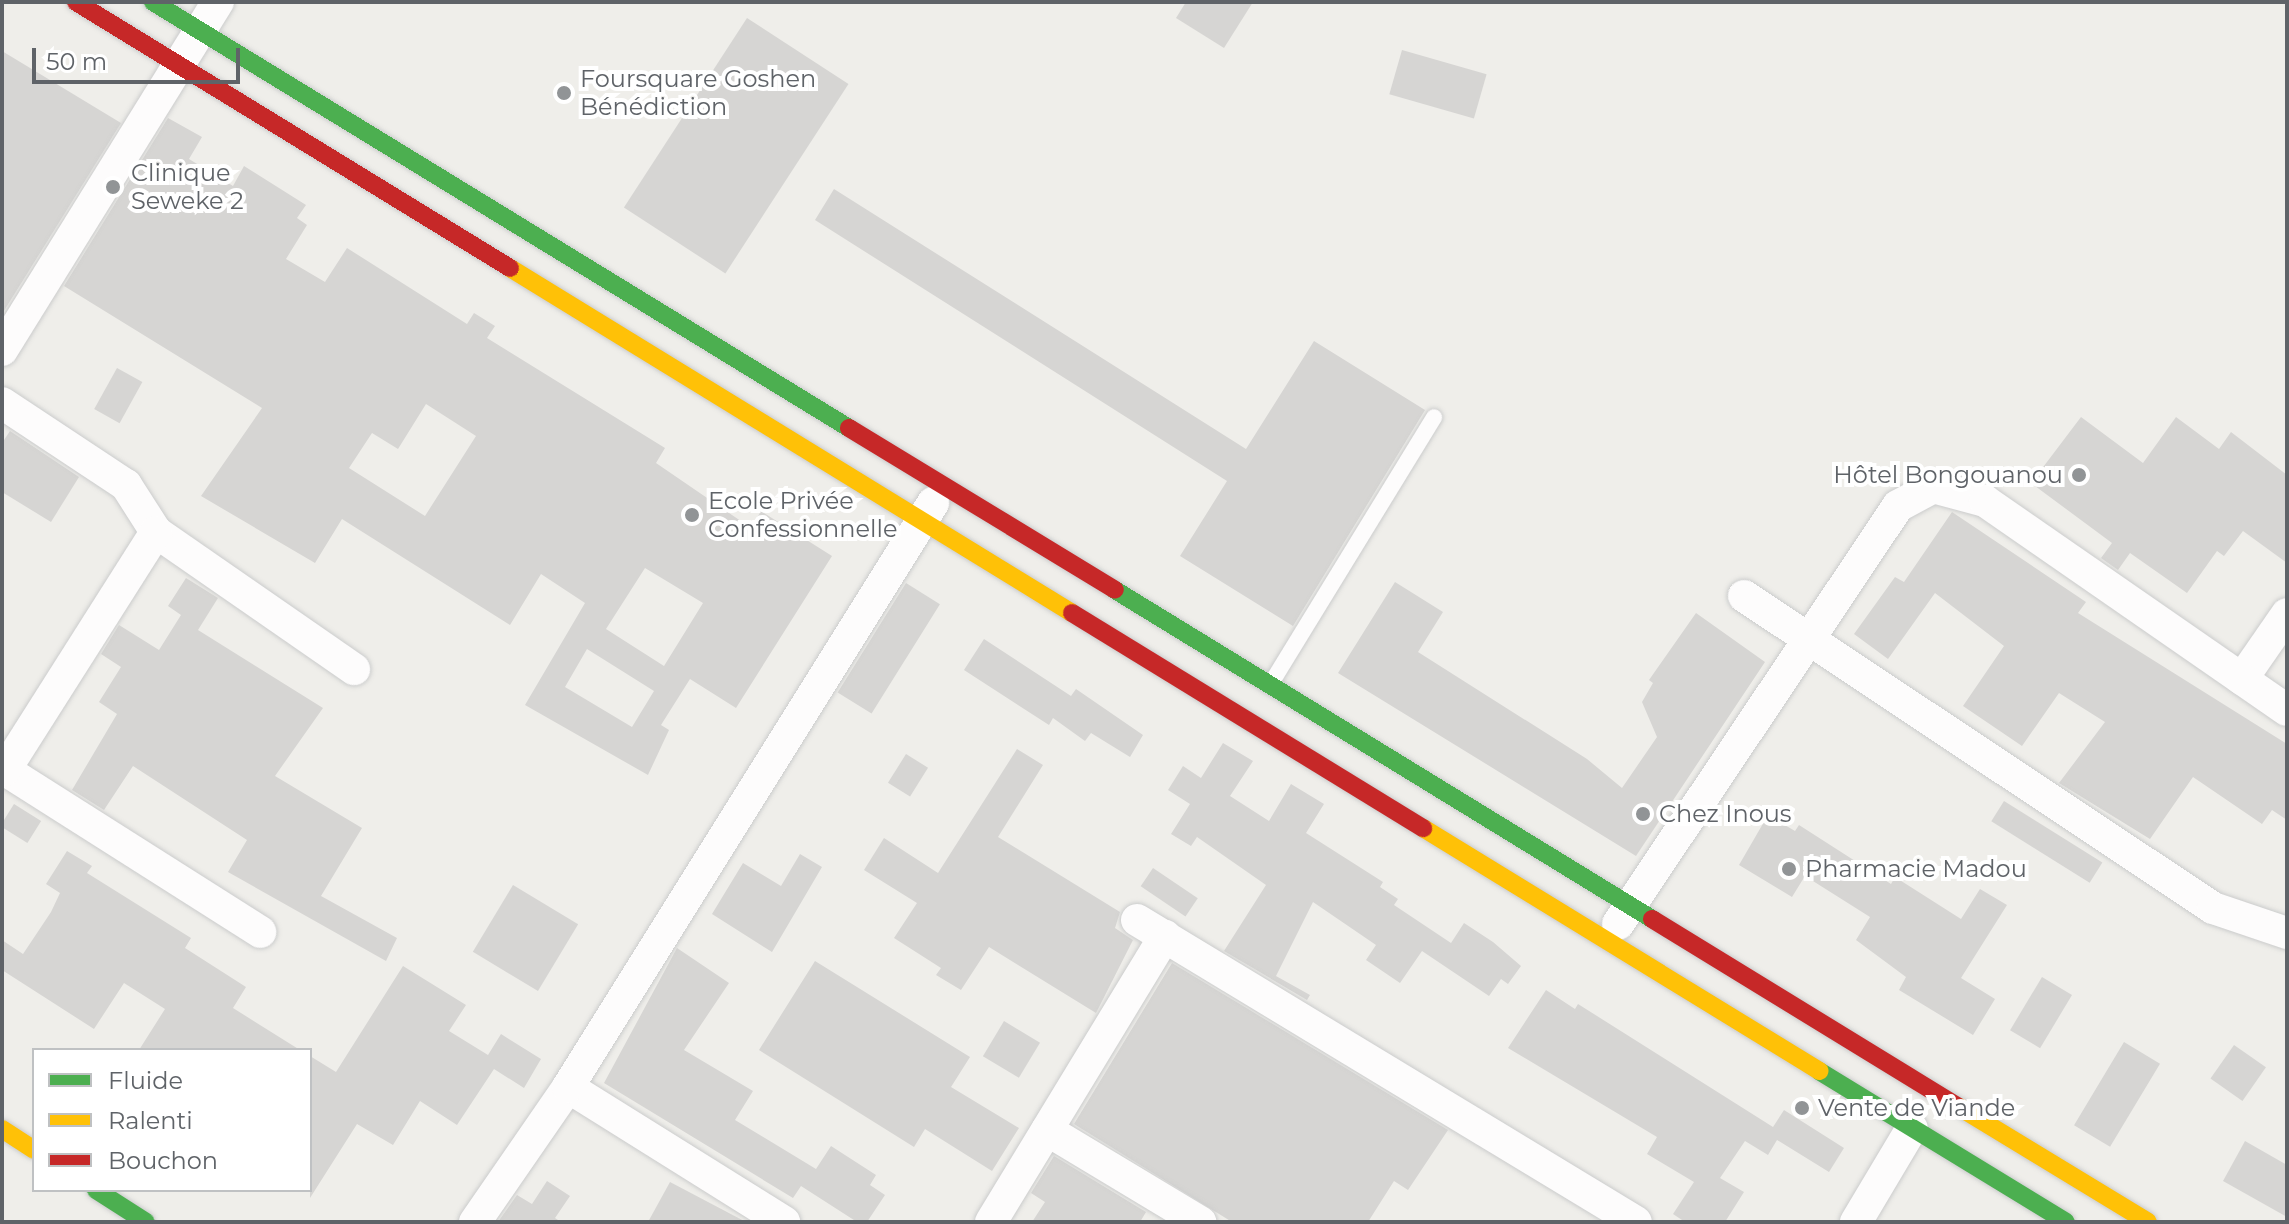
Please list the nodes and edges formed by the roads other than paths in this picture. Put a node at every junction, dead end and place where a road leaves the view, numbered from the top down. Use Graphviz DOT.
graph roads {
  1 [pos="76,2"];
  2 [pos="153,2"];
  3 [pos="218,2"];
  4 [pos="201,31"];
  5 [pos="179,65"];
  6 [pos="2,350"];
  7 [pos="2,403"];
  8 [pos="1434,417"];
  9 [pos="942,488"];
  10 [pos="922,521"];
  11 [pos="156,532"];
  12 [pos="1744,596"];
  13 [pos="2287,614"];
  14 [pos="1808,642"];
  15 [pos="354,669"];
  16 [pos="2242,679"];
  17 [pos="1268,688"];
  18 [pos="2287,710"];
  19 [pos="4,769"];
  20 [pos="1630,904"];
  21 [pos="1137,920"];
  22 [pos="260,932"];
  23 [pos="2287,933"];
  24 [pos="1165,936"];
  25 [pos="1607,940"];
  26 [pos="568,1087"];
  27 [pos="1912,1128"];
  28 [pos="2,1129"];
  29 [pos="1047,1130"];
  30 [pos="32,1149"];
  31 [pos="99,1192"];
  32 [pos="146,1222"];
  33 [pos="475,1222"];
  34 [pos="784,1222"];
  35 [pos="991,1222"];
  36 [pos="1200,1222"];
  37 [pos="1636,1222"];
  38 [pos="1856,1222"];
  39 [pos="2066,1222"];
  40 [pos="2148,1222"];
  1 -- 5 [label="main road"];
  2 -- 4 [label="main road"];
  3 -- 4 [label="street"];
  4 -- 5 [label="street"];
  4 -- 9 [label="main road"];
  5 -- 6 [label="street"];
  5 -- 10 [label="main road"];
  7 -- 11 [label="street"];
  8 -- 17 [label="lane"];
  9 -- 10 [label="street"];
  9 -- 17 [label="main road"];
  10 -- 25 [label="main road"];
  10 -- 26 [label="street"];
  11 -- 15 [label="street"];
  11 -- 19 [label="street"];
  12 -- 14 [label="street"];
  13 -- 16 [label="street"];
  14 -- 16 [label="street"];
  14 -- 20 [label="street"];
  14 -- 23 [label="street"];
  16 -- 18 [label="street"];
  17 -- 20 [label="main road"];
  19 -- 22 [label="street"];
  20 -- 25 [label="street"];
  20 -- 40 [label="main road"];
  21 -- 24 [label="street"];
  24 -- 29 [label="street"];
  24 -- 37 [label="street"];
  25 -- 27 [label="main road"];
  26 -- 33 [label="street"];
  26 -- 34 [label="street"];
  27 -- 38 [label="street"];
  27 -- 39 [label="main road"];
  28 -- 30 [label="main road"];
  29 -- 35 [label="street"];
  29 -- 36 [label="street"];
  31 -- 32 [label="main road"];
}
